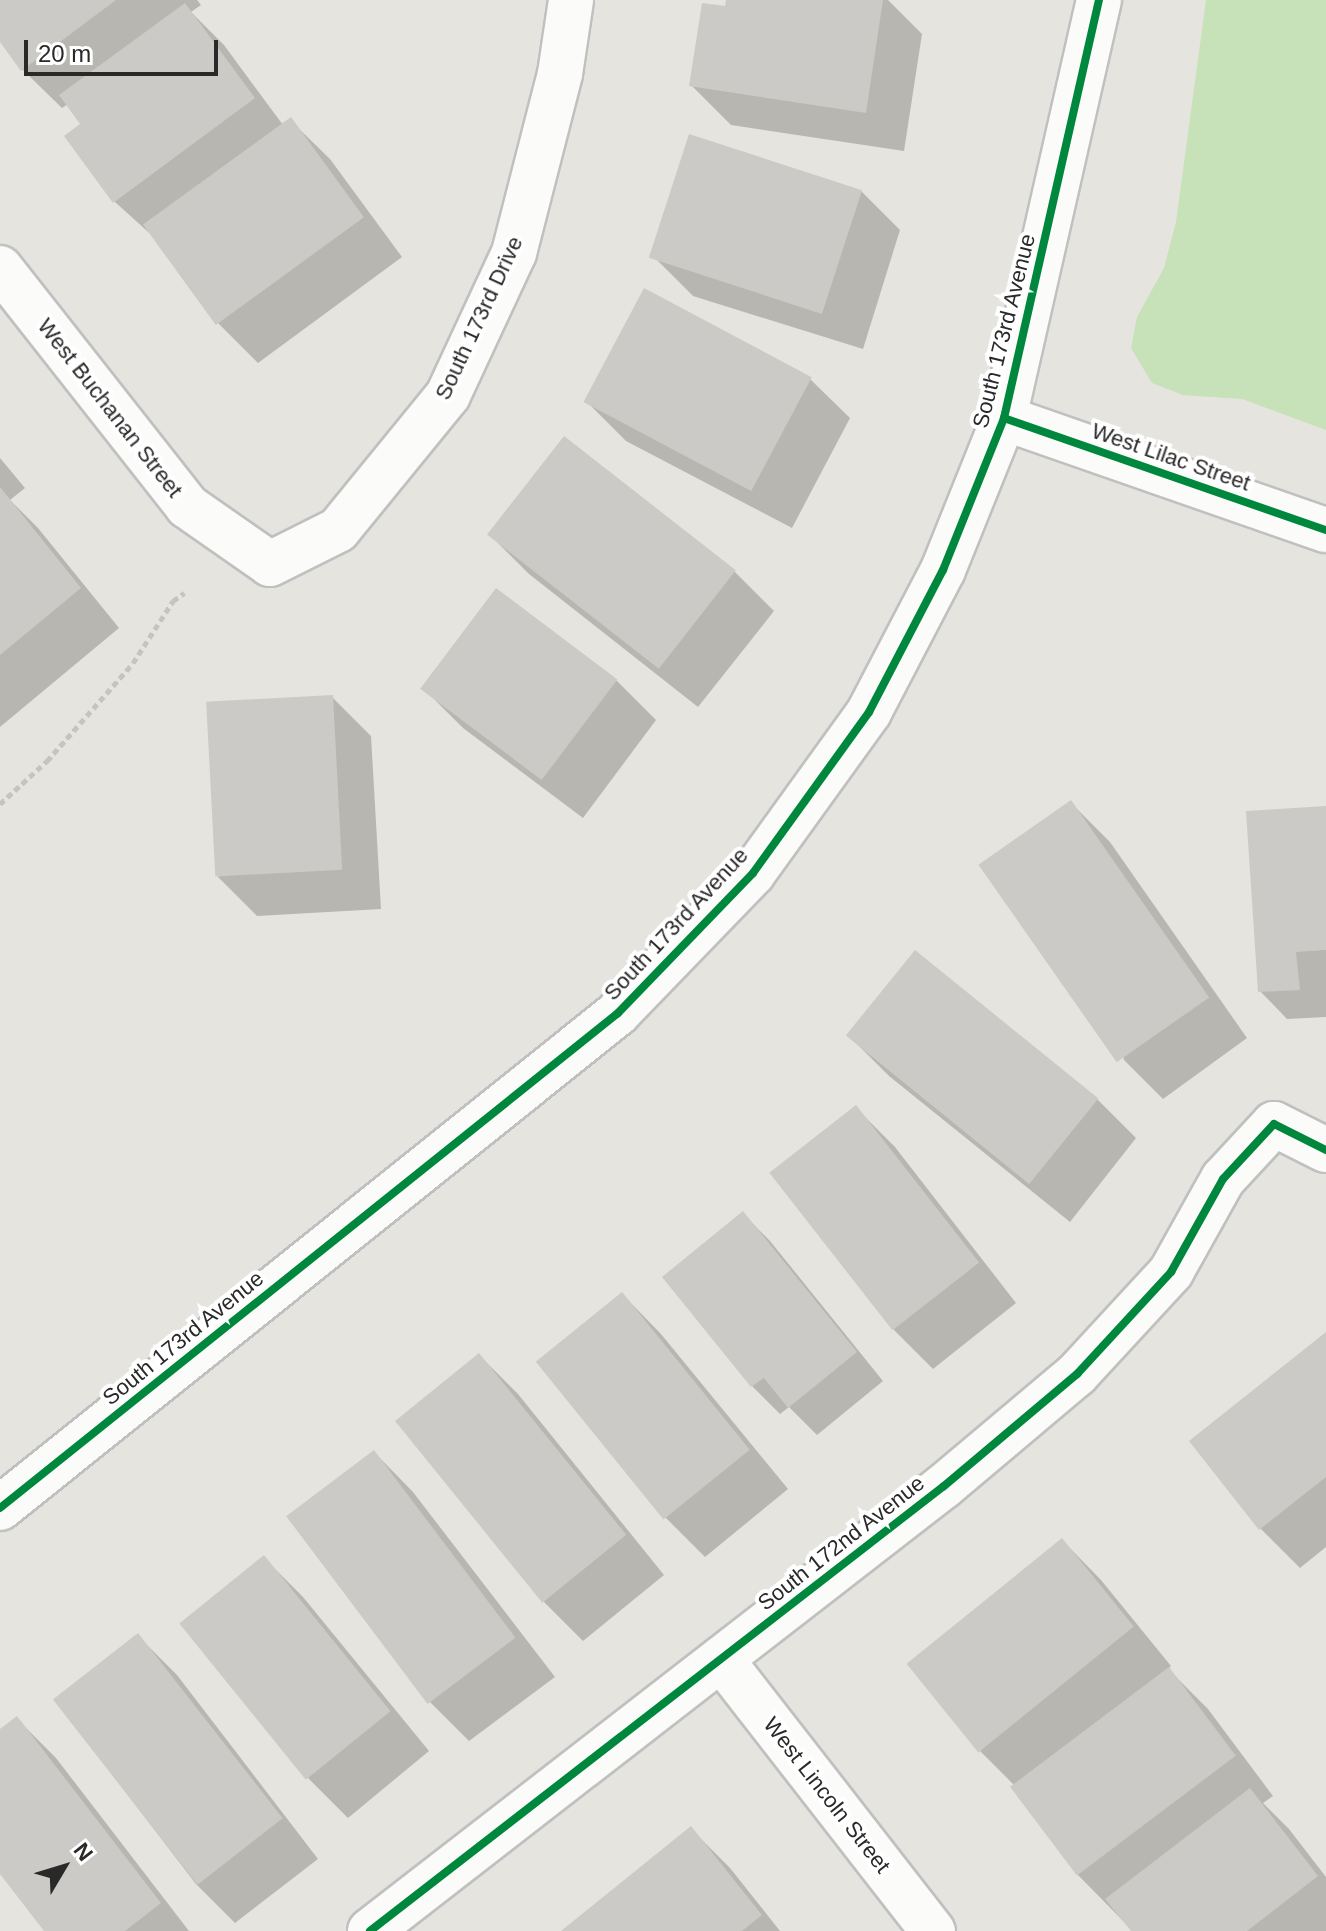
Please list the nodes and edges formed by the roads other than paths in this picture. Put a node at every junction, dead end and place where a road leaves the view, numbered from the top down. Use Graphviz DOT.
graph roads {
  1 [pos="571,0"];
  2 [pos="1099,0"];
  3 [pos="0,268"];
  4 [pos="1004,418"];
  5 [pos="1326,530"];
  6 [pos="270,564"];
  7 [pos="1326,1150"];
  8 [pos="0,1508"];
  9 [pos="721,1659"];
  10 [pos="370,1931"];
  11 [pos="933,1931"];
  1 -- 6 [label="street, South 173rd Drive"];
  2 -- 4 [label="street, South 173rd Avenue"];
  3 -- 6 [label="street, West Buchanan Street"];
  4 -- 5 [label="street, West Lilac Street"];
  4 -- 8 [label="street, South 173rd Avenue"];
  7 -- 9 [label="street, South 172nd Avenue"];
  9 -- 10 [label="street, South 172nd Avenue"];
  9 -- 11 [label="street, West Lincoln Street"];
}
